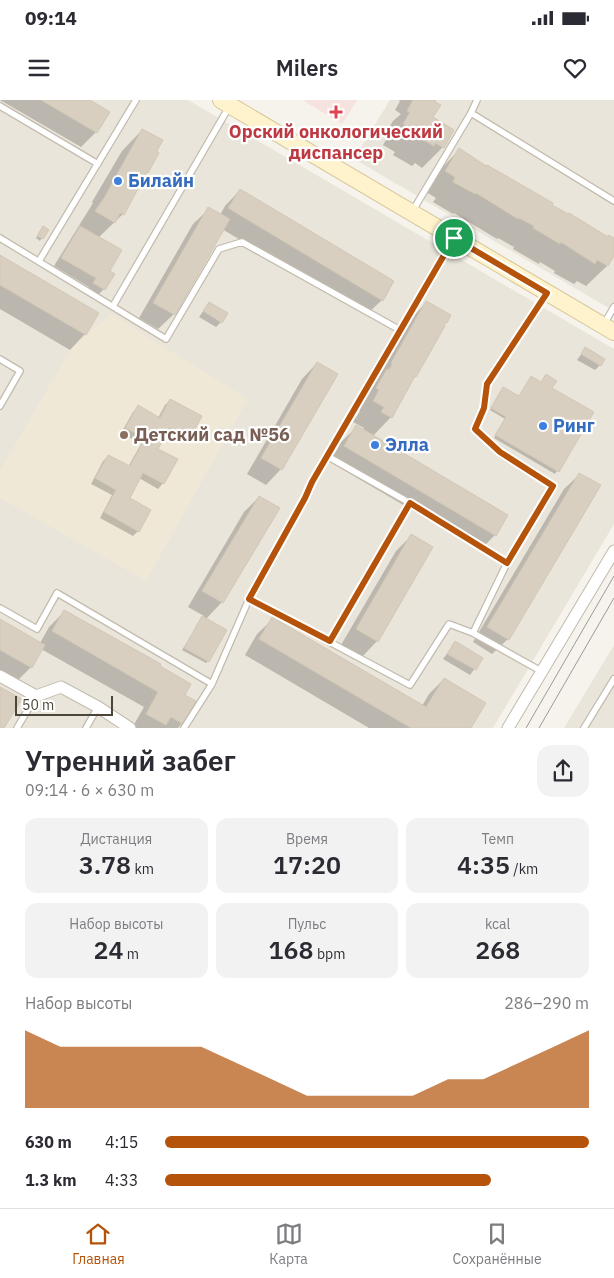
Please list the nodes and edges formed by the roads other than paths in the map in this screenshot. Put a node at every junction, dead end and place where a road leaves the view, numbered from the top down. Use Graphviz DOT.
graph roads {
  1 [pos="136,100"];
  2 [pos="477,100"];
  3 [pos="225,102"];
  4 [pos="0,106"];
  5 [pos="471,113"];
  6 [pos="98,164"];
  7 [pos="614,201"];
  8 [pos="412,213"];
  9 [pos="0,238"];
  10 [pos="454,238"];
  11 [pos="39,261"];
  12 [pos="547,293"];
  13 [pos="113,306"];
  14 [pos="614,307"];
  15 [pos="608,329"];
  16 [pos="400,330"];
  17 [pos="0,359"];
  18 [pos="0,406"];
  19 [pos="327,456"];
  20 [pos="410,503"];
  21 [pos="614,551"];
  22 [pos="507,563"];
  23 [pos="249,599"];
  24 [pos="0,608"];
  25 [pos="473,633"];
  26 [pos="330,641"];
  27 [pos="541,672"];
  28 [pos="0,676"];
  29 [pos="614,679"];
  30 [pos="212,684"];
  31 [pos="36,696"];
  32 [pos="98,707"];
  33 [pos="17,728"];
  34 [pos="86,728"];
  35 [pos="130,728"];
  36 [pos="184,728"];
  37 [pos="508,728"];
  38 [pos="584,728"];
  1 -- 6 [label="lane"];
  2 -- 5 [label="lane"];
  3 -- 8 [label="main road"];
  3 -- 13 [label="lane"];
  4 -- 6 [label="lane"];
  5 -- 7 [label="lane"];
  5 -- 8 [label="lane"];
  6 -- 11 [label="lane"];
  8 -- 10 [label="main road"];
  9 -- 11 [label="lane"];
  10 -- 12 [label="main road"];
  10 -- 16 [label="lane"];
  11 -- 13 [label="lane"];
  12 -- 15 [label="main road"];
  12 -- 22 [label="lane"];
  13 -- 16 [label="lane"];
  14 -- 15 [label="lane"];
  16 -- 19 [label="lane"];
  17 -- 18 [label="lane"];
  19 -- 20 [label="lane"];
  19 -- 23 [label="lane"];
  20 -- 22 [label="lane"];
  20 -- 26 [label="lane"];
  21 -- 27 [label="street"];
  22 -- 25 [label="lane"];
  23 -- 26 [label="lane"];
  23 -- 30 [label="lane"];
  24 -- 30 [label="lane"];
  25 -- 26 [label="lane"];
  25 -- 27 [label="lane"];
  27 -- 37 [label="street"];
  28 -- 31 [label="street"];
  29 -- 38 [label="lane"];
  30 -- 36 [label="lane"];
  31 -- 32 [label="street"];
  31 -- 33 [label="lane"];
  32 -- 34 [label="lane"];
  32 -- 35 [label="street"];
}
